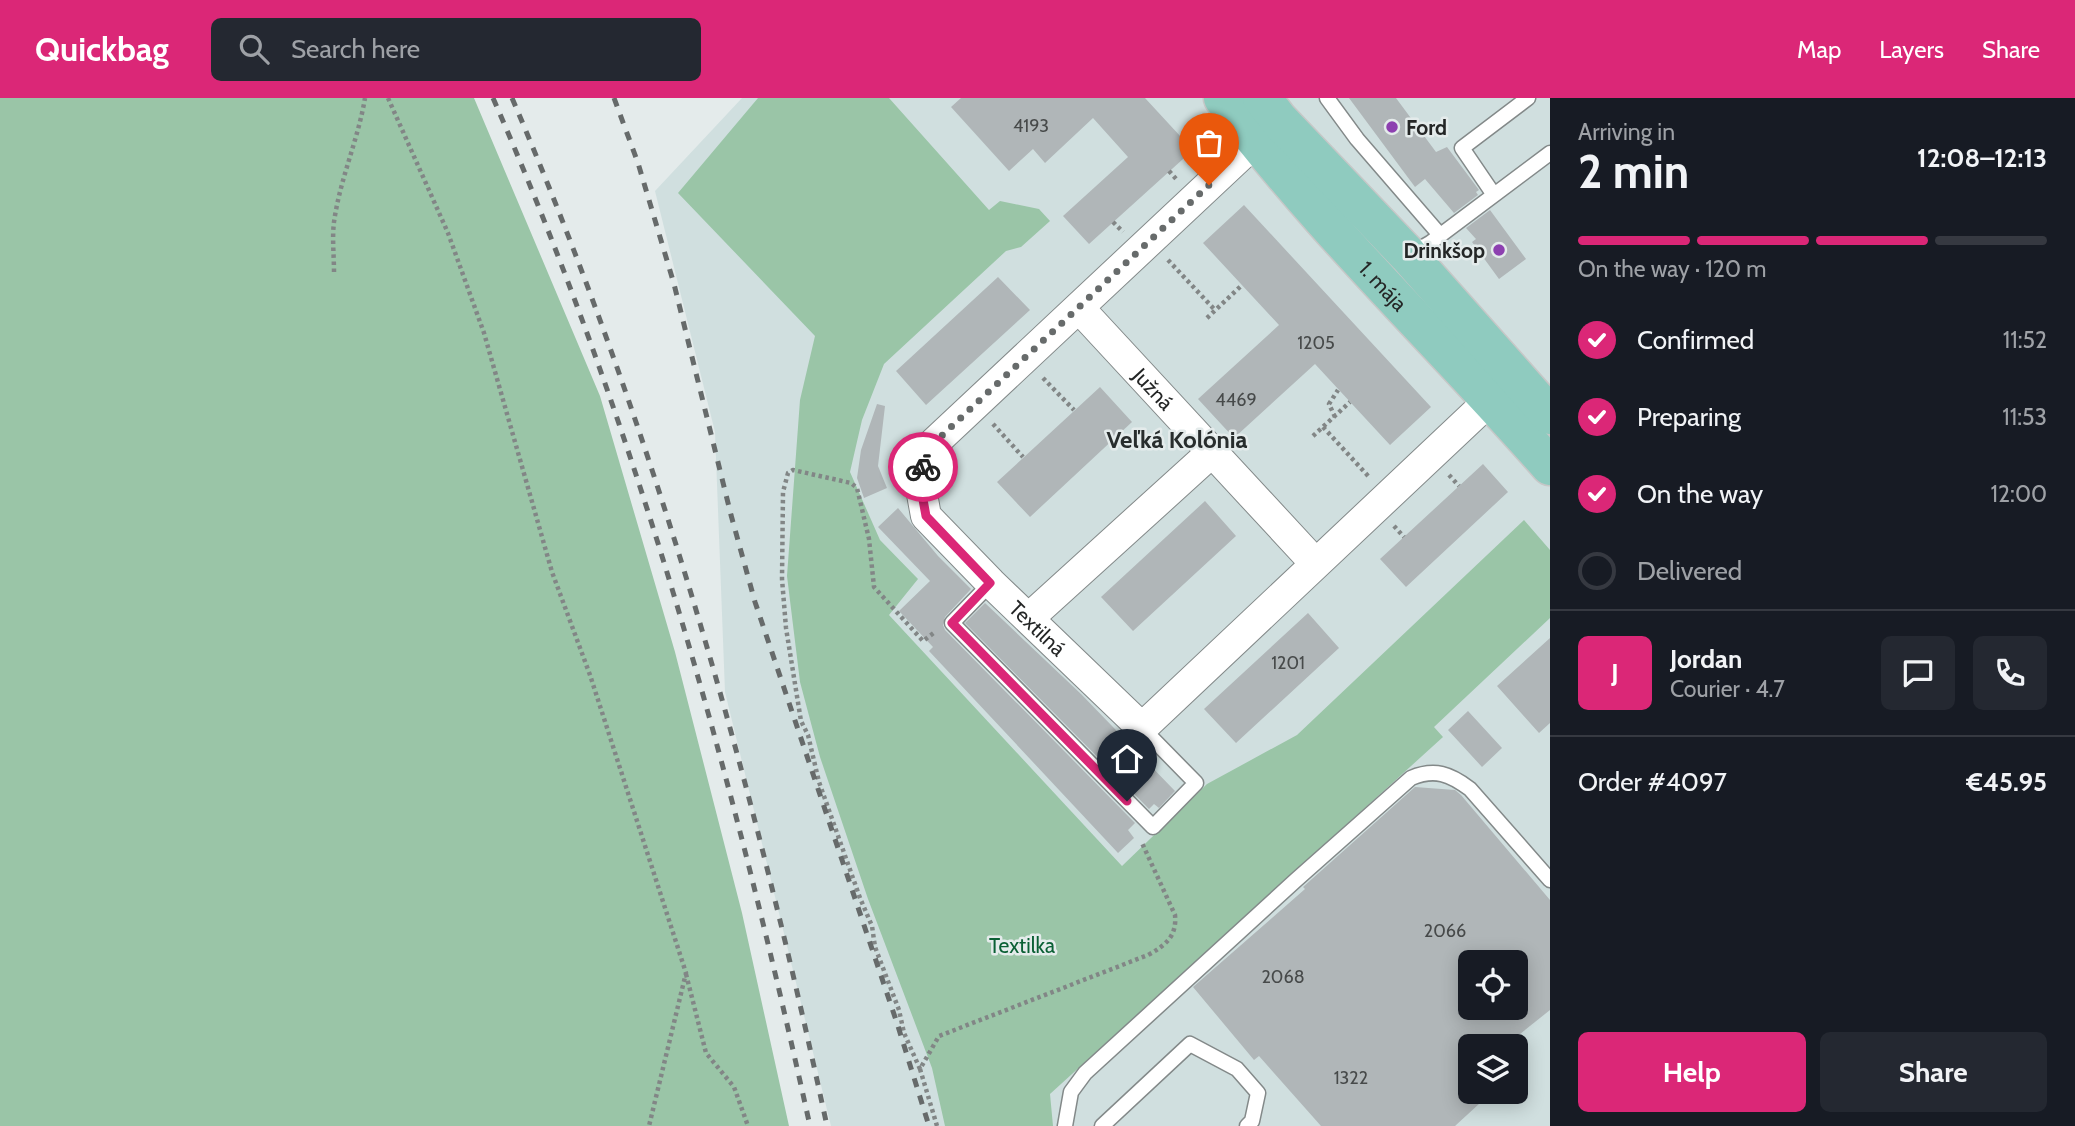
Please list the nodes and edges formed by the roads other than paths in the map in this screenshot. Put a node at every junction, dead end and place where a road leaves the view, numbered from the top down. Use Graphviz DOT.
graph roads {
  1 [pos="1223,98"];
  2 [pos="1327,98"];
  3 [pos="1528,98"];
  4 [pos="1266,120"];
  5 [pos="1550,153"];
  6 [pos="1494,195"];
  7 [pos="1440,235"];
  8 [pos="1408,255"];
  9 [pos="1079,308"];
  10 [pos="1492,399"];
  11 [pos="1550,415"];
  12 [pos="1212,452"];
  13 [pos="1550,466"];
  14 [pos="1315,563"];
  15 [pos="990,583"];
  16 [pos="1029,618"];
  17 [pos="1142,728"];
  18 [pos="1550,880"];
  19 [pos="1252,1124"];
  20 [pos="1065,1126"];
  21 [pos="1102,1126"];
  1 -- 4 [label="main road, 1. mája"];
  2 -- 7 [label="lane"];
  3 -- 6 [label="lane"];
  4 -- 8 [label="main road, 1. mája"];
  4 -- 9 [label="street, Textilná"];
  4 -- 10 [label="main road, 1. mája"];
  5 -- 6 [label="lane, 1. mája"];
  6 -- 7 [label="lane, 1. mája"];
  7 -- 8 [label="lane, 1. mája"];
  8 -- 11 [label="main road, 1. mája"];
  9 -- 12 [label="street, Južná"];
  9 -- 15 [label="street, Textilná"];
  10 -- 13 [label="main road, 1. mája"];
  10 -- 14 [label="street"];
  12 -- 14 [label="street, Južná"];
  12 -- 16 [label="street"];
  14 -- 17 [label="street"];
  15 -- 16 [label="street, Textilná"];
  15 -- 17 [label="lane"];
  16 -- 17 [label="street, Textilná"];
  18 -- 20 [label="lane"];
  19 -- 21 [label="lane"];
}
